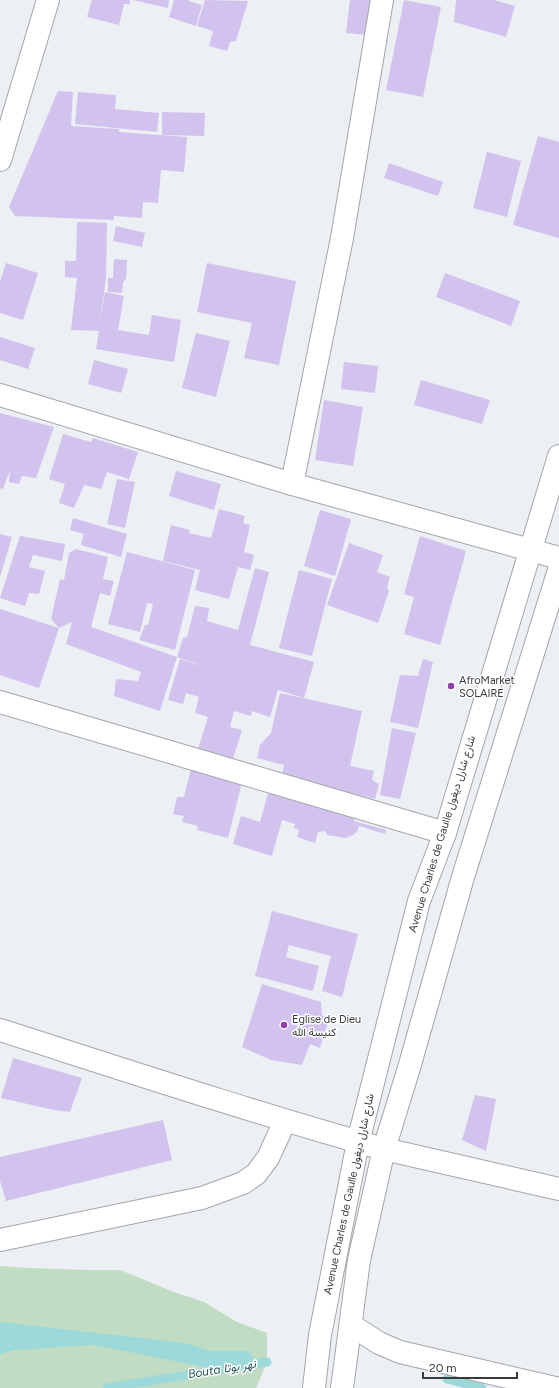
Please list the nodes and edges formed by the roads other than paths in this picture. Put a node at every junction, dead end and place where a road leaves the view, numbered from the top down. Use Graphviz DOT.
graph roads {
  1 [pos="48,0"];
  2 [pos="382,0"];
  3 [pos="0,160"];
  4 [pos="0,395"];
  5 [pos="559,456"];
  6 [pos="292,484"];
  7 [pos="530,549"];
  8 [pos="559,558"];
  9 [pos="559,570"];
  10 [pos="0,702"];
  11 [pos="445,833"];
  12 [pos="0,1030"];
  13 [pos="285,1121"];
  14 [pos="358,1142"];
  15 [pos="384,1149"];
  16 [pos="559,1189"];
  17 [pos="0,1240"];
  18 [pos="349,1334"];
  19 [pos="314,1388"];
  20 [pos="342,1388"];
  21 [pos="555,1388"];
  1 -- 3 [label="street"];
  2 -- 6 [label="street"];
  4 -- 6 [label="street"];
  5 -- 7 [label="street, Avenue Charles de Gaulle شارع شارل ديغول"];
  6 -- 7 [label="street"];
  7 -- 8 [label="street"];
  7 -- 11 [label="street, Avenue Charles de Gaulle شارع شارل ديغول"];
  9 -- 15 [label="street"];
  10 -- 11 [label="street"];
  11 -- 14 [label="street, Avenue Charles de Gaulle شارع شارل ديغول"];
  12 -- 13 [label="street"];
  13 -- 14 [label="street"];
  13 -- 17 [label="street"];
  14 -- 15 [label="street"];
  14 -- 19 [label="street, Avenue Charles de Gaulle شارع شارل ديغول"];
  15 -- 16 [label="street"];
  15 -- 18 [label="street"];
  18 -- 20 [label="street"];
  18 -- 21 [label="street"];
}
